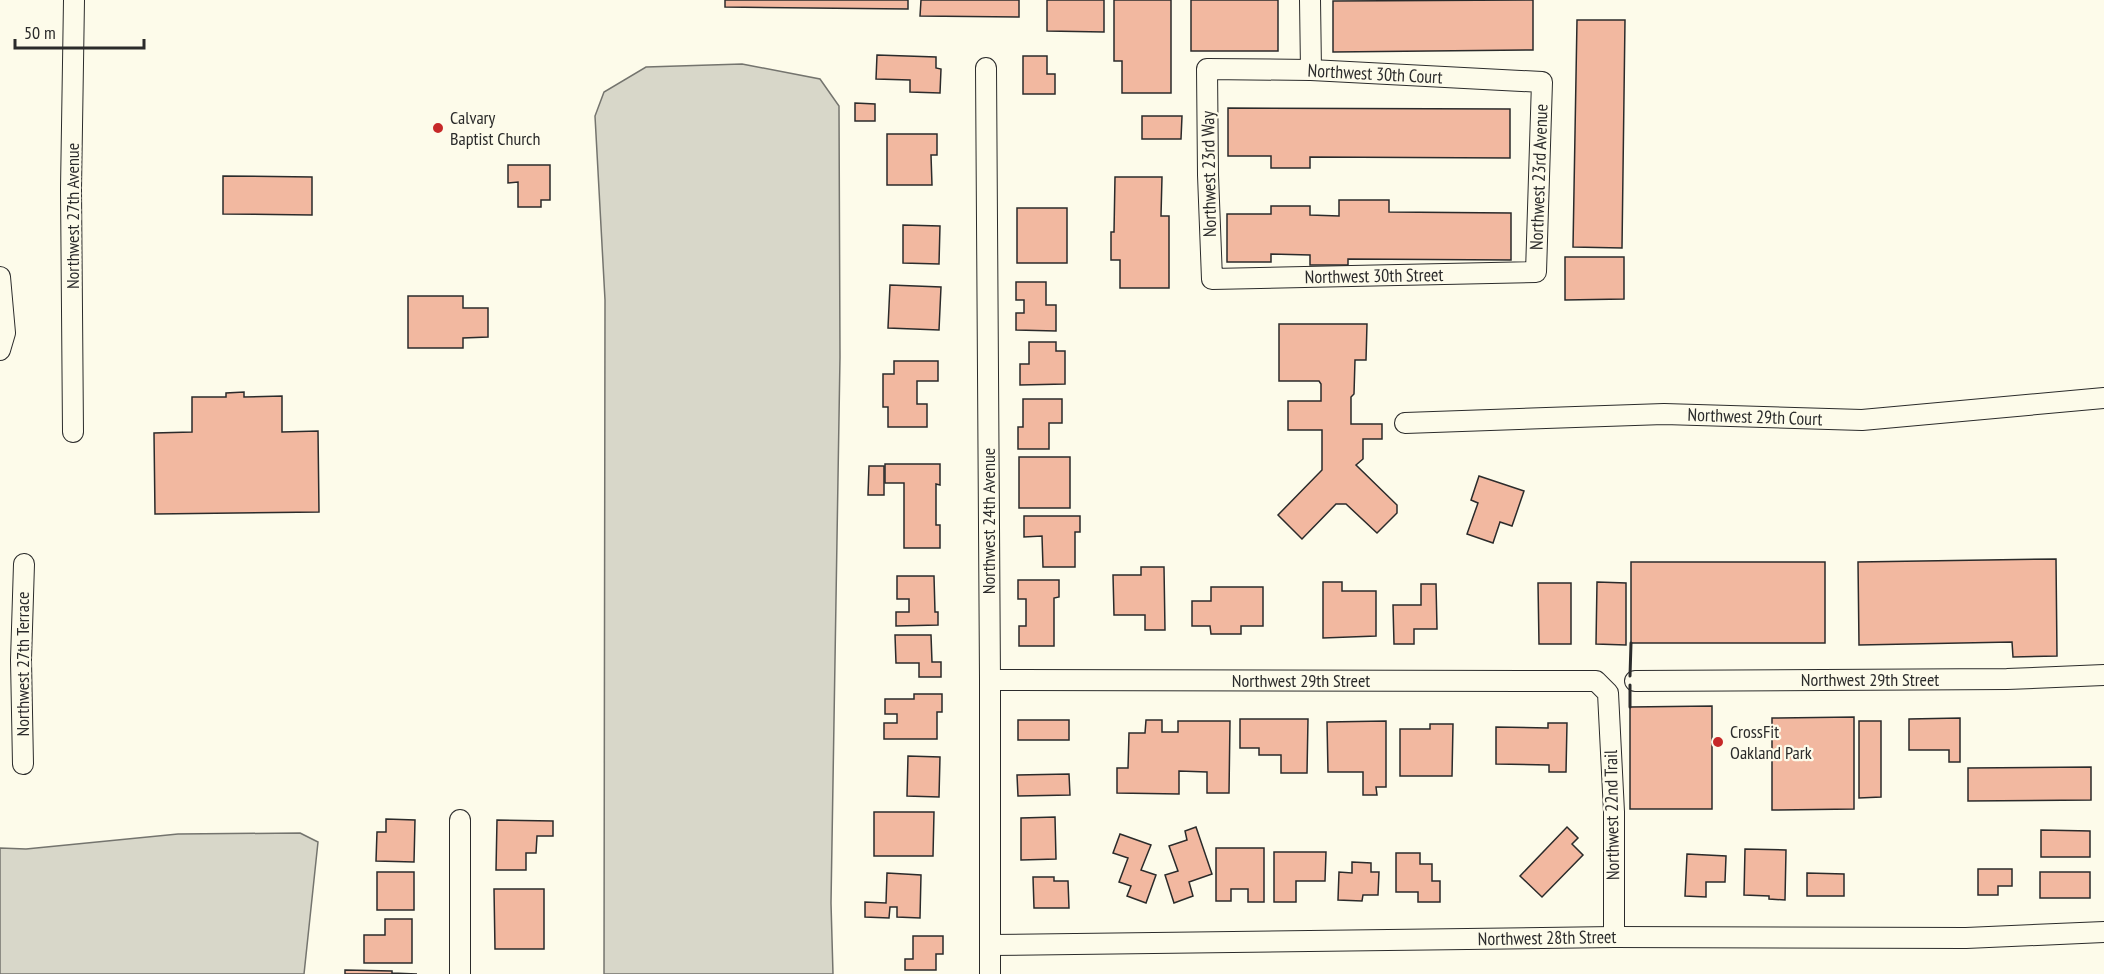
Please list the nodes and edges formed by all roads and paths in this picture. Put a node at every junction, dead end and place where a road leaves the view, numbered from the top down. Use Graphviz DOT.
graph roads {
  1 [pos="74,0"];
  2 [pos="1310,0"];
  3 [pos="986,69"];
  4 [pos="1207,69"];
  5 [pos="1311,70"];
  6 [pos="1542,82"];
  7 [pos="1536,272"];
  8 [pos="0,277"];
  9 [pos="1212,279"];
  10 [pos="2,308"];
  11 [pos="0,350"];
  12 [pos="2104,398"];
  13 [pos="1405,423"];
  14 [pos="73,432"];
  15 [pos="24,564"];
  16 [pos="2104,675"];
  17 [pos="990,680"];
  18 [pos="1635,681"];
  19 [pos="1608,693"];
  20 [pos="23,764"];
  21 [pos="460,820"];
  22 [pos="2104,932"];
  23 [pos="1614,937"];
  24 [pos="990,945"];
  25 [pos="460,974"];
  26 [pos="990,974"];
  1 -- 14 [label="street, Northwest 27th Avenue"];
  2 -- 5 [label="street"];
  3 -- 17 [label="street, Northwest 24th Avenue"];
  4 -- 5 [label="street, Northwest 30th Court"];
  4 -- 9 [label="street, Northwest 23rd Way"];
  5 -- 6 [label="street, Northwest 30th Court"];
  6 -- 7 [label="street, Northwest 23rd Avenue"];
  7 -- 9 [label="street, Northwest 30th Street"];
  8 -- 10 [label="street"];
  10 -- 11 [label="street"];
  12 -- 13 [label="street, Northwest 29th Court"];
  15 -- 20 [label="street, Northwest 27th Terrace"];
  16 -- 18 [label="street, Northwest 29th Street"];
  17 -- 19 [label="street, Northwest 29th Street"];
  17 -- 24 [label="street, Northwest 24th Avenue"];
  19 -- 23 [label="street, Northwest 22nd Trail"];
  21 -- 25 [label="street"];
  22 -- 23 [label="street, Northwest 28th Street"];
  23 -- 24 [label="street, Northwest 28th Street"];
  24 -- 26 [label="street, Northwest 24th Avenue"];
}
